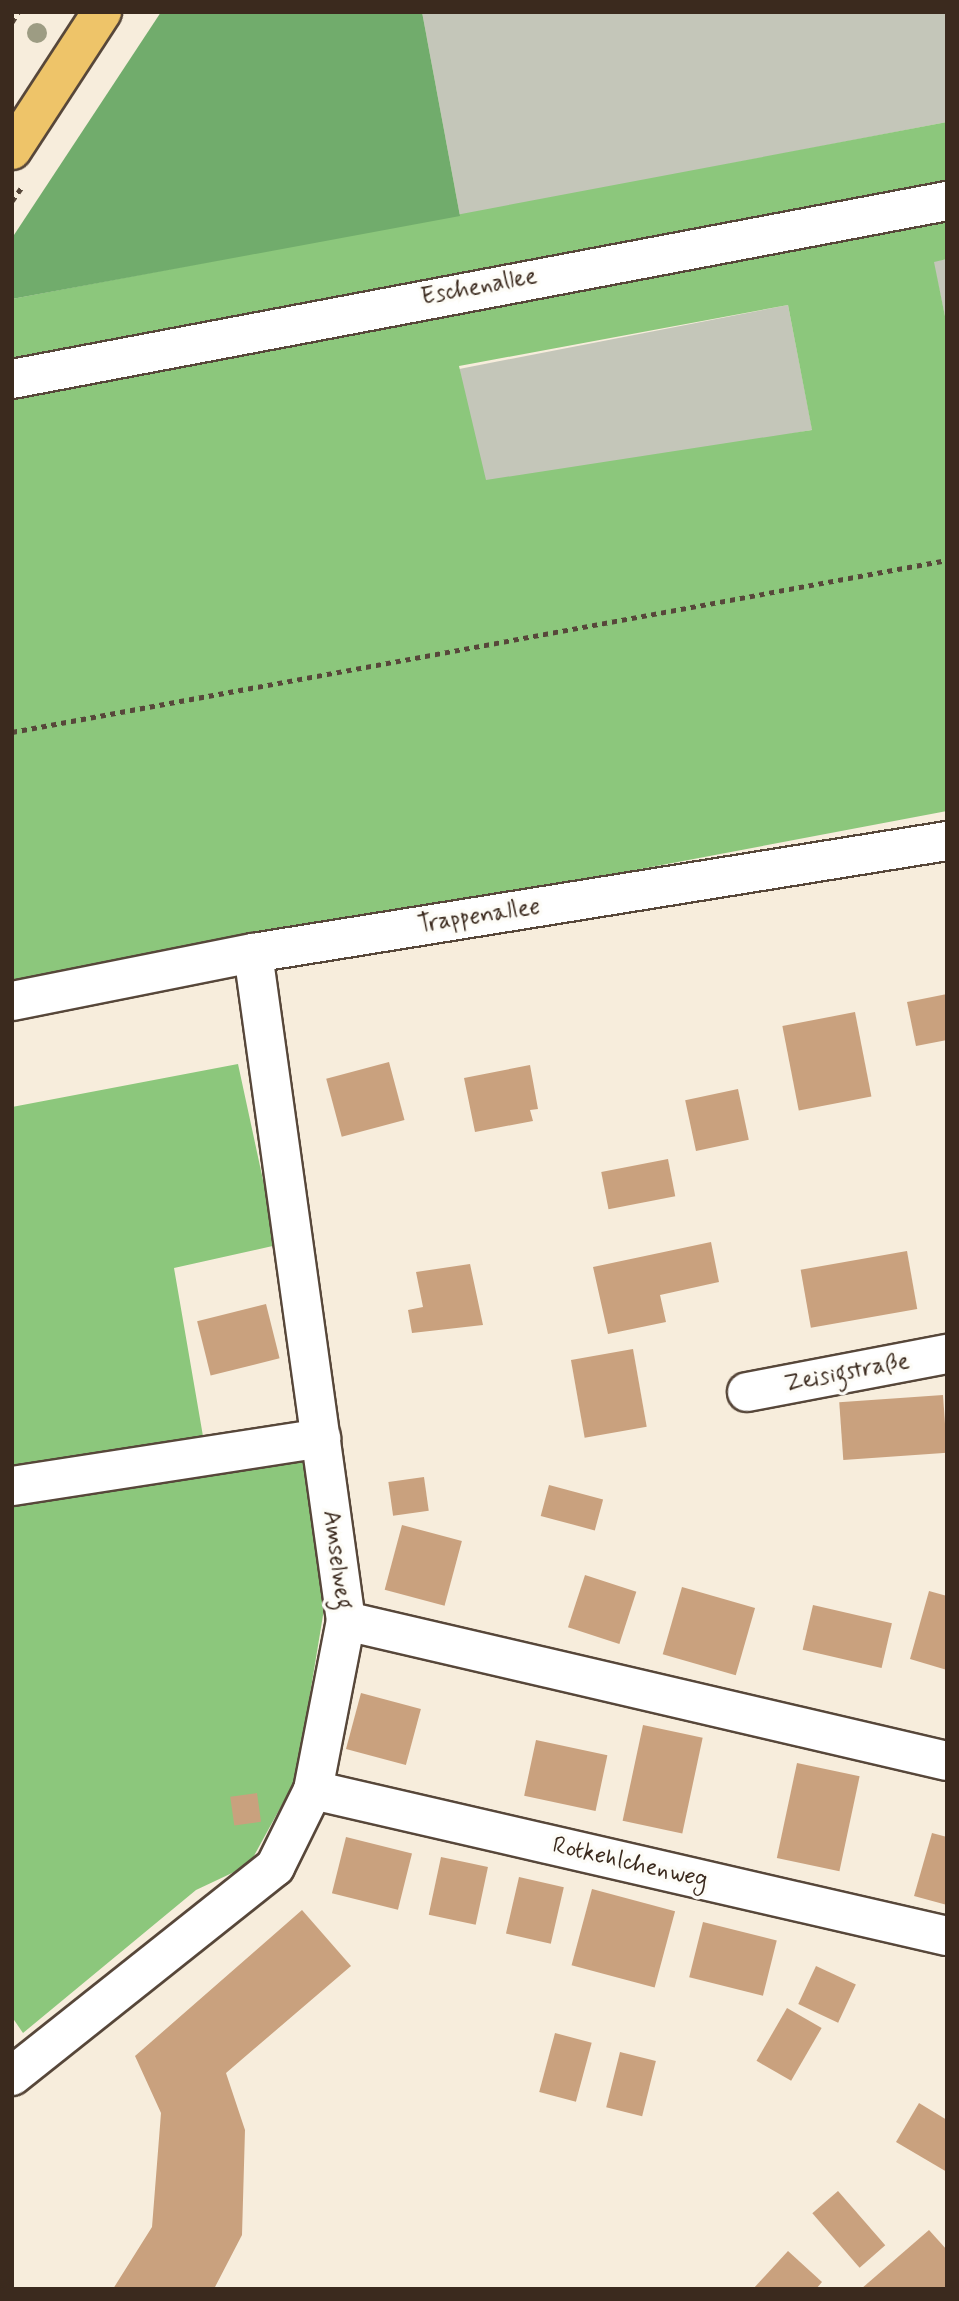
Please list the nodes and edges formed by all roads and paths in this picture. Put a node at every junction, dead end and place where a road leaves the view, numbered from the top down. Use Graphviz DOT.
graph roads {
  1 [pos="18,12"];
  2 [pos="102,12"];
  3 [pos="12,22"];
  4 [pos="12,150"];
  5 [pos="947,201"];
  6 [pos="12,379"];
  7 [pos="947,560"];
  8 [pos="12,732"];
  9 [pos="947,841"];
  10 [pos="253,953"];
  11 [pos="12,1001"];
  12 [pos="947,1354"];
  13 [pos="747,1392"];
  14 [pos="321,1438"];
  15 [pos="12,1486"];
  16 [pos="346,1621"];
  17 [pos="947,1760"];
  18 [pos="313,1790"];
  19 [pos="947,1936"];
  20 [pos="12,2076"];
  1 -- 3 [label="path"];
  2 -- 4 [label="main road"];
  5 -- 6 [label="street, Eschenallee"];
  7 -- 8 [label="path"];
  9 -- 10 [label="street, Trappenallee"];
  10 -- 11 [label="street, Trappenallee"];
  10 -- 14 [label="street, Amselweg"];
  12 -- 13 [label="street, Zeisigstraße"];
  14 -- 15 [label="street"];
  14 -- 16 [label="street, Amselweg"];
  16 -- 17 [label="street"];
  16 -- 18 [label="street, Amselweg"];
  18 -- 19 [label="street, Rotkehlchenweg"];
  18 -- 20 [label="street, Amselweg"];
}
